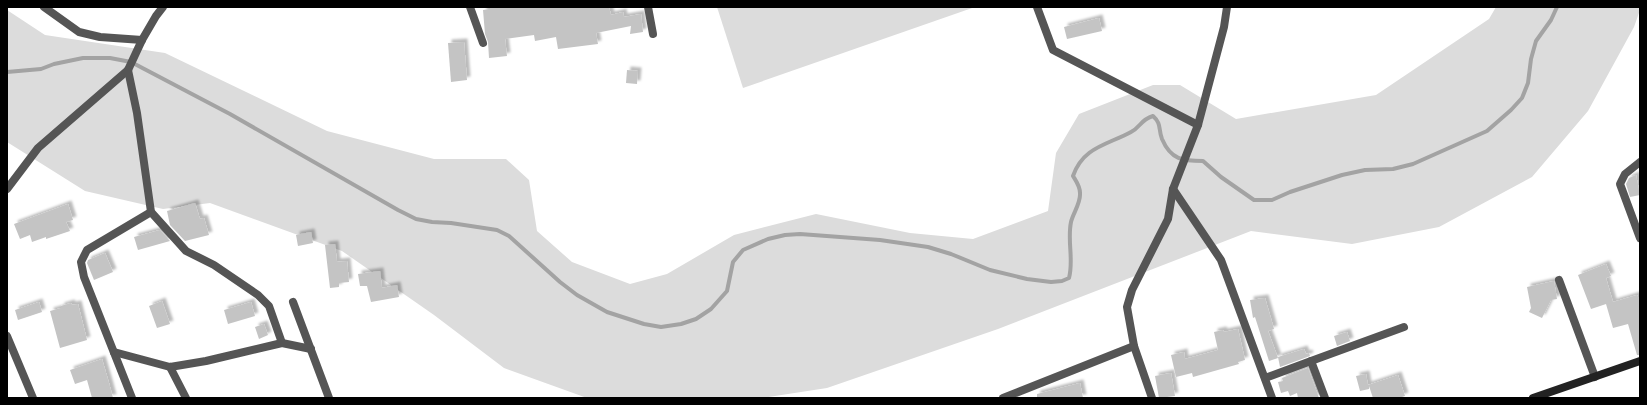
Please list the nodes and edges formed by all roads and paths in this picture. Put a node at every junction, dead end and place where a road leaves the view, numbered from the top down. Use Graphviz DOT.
graph roads {
  1 [pos="44,7"];
  2 [pos="163,7"];
  3 [pos="470,7"];
  4 [pos="648,7"];
  5 [pos="1037,7"];
  6 [pos="1227,7"];
  7 [pos="653,34"];
  8 [pos="142,40"];
  9 [pos="483,43"];
  10 [pos="128,70"];
  11 [pos="1198,125"];
  12 [pos="1640,162"];
  13 [pos="8,187"];
  14 [pos="1173,189"];
  15 [pos="151,212"];
  16 [pos="1640,238"];
  17 [pos="1559,280"];
  18 [pos="294,302"];
  19 [pos="1404,327"];
  20 [pos="7,336"];
  21 [pos="282,343"];
  22 [pos="1134,346"];
  23 [pos="311,349"];
  24 [pos="114,352"];
  25 [pos="1311,361"];
  26 [pos="1640,361"];
  27 [pos="170,367"];
  28 [pos="1595,377"];
  29 [pos="1265,378"];
  30 [pos="33,398"];
  31 [pos="132,398"];
  32 [pos="186,398"];
  33 [pos="329,398"];
  34 [pos="1003,398"];
  35 [pos="1152,398"];
  36 [pos="1272,398"];
  37 [pos="1325,398"];
  38 [pos="1533,398"];
  1 -- 8 [label="street"];
  2 -- 8 [label="street"];
  3 -- 9 [label="street"];
  4 -- 7 [label="street"];
  5 -- 11 [label="street"];
  6 -- 11 [label="street"];
  8 -- 10 [label="street"];
  10 -- 13 [label="street"];
  10 -- 15 [label="street"];
  11 -- 14 [label="street"];
  12 -- 16 [label="street"];
  14 -- 22 [label="street"];
  14 -- 29 [label="street"];
  15 -- 21 [label="street"];
  15 -- 24 [label="street"];
  17 -- 28 [label="street"];
  18 -- 23 [label="street"];
  19 -- 25 [label="street"];
  20 -- 30 [label="street"];
  21 -- 23 [label="street"];
  21 -- 27 [label="street"];
  22 -- 34 [label="street"];
  22 -- 35 [label="street"];
  23 -- 33 [label="street"];
  24 -- 27 [label="street"];
  24 -- 31 [label="street"];
  25 -- 29 [label="street"];
  25 -- 37 [label="street"];
  26 -- 28 [label="street"];
  27 -- 32 [label="street"];
  28 -- 38 [label="street"];
  29 -- 36 [label="street"];
}
